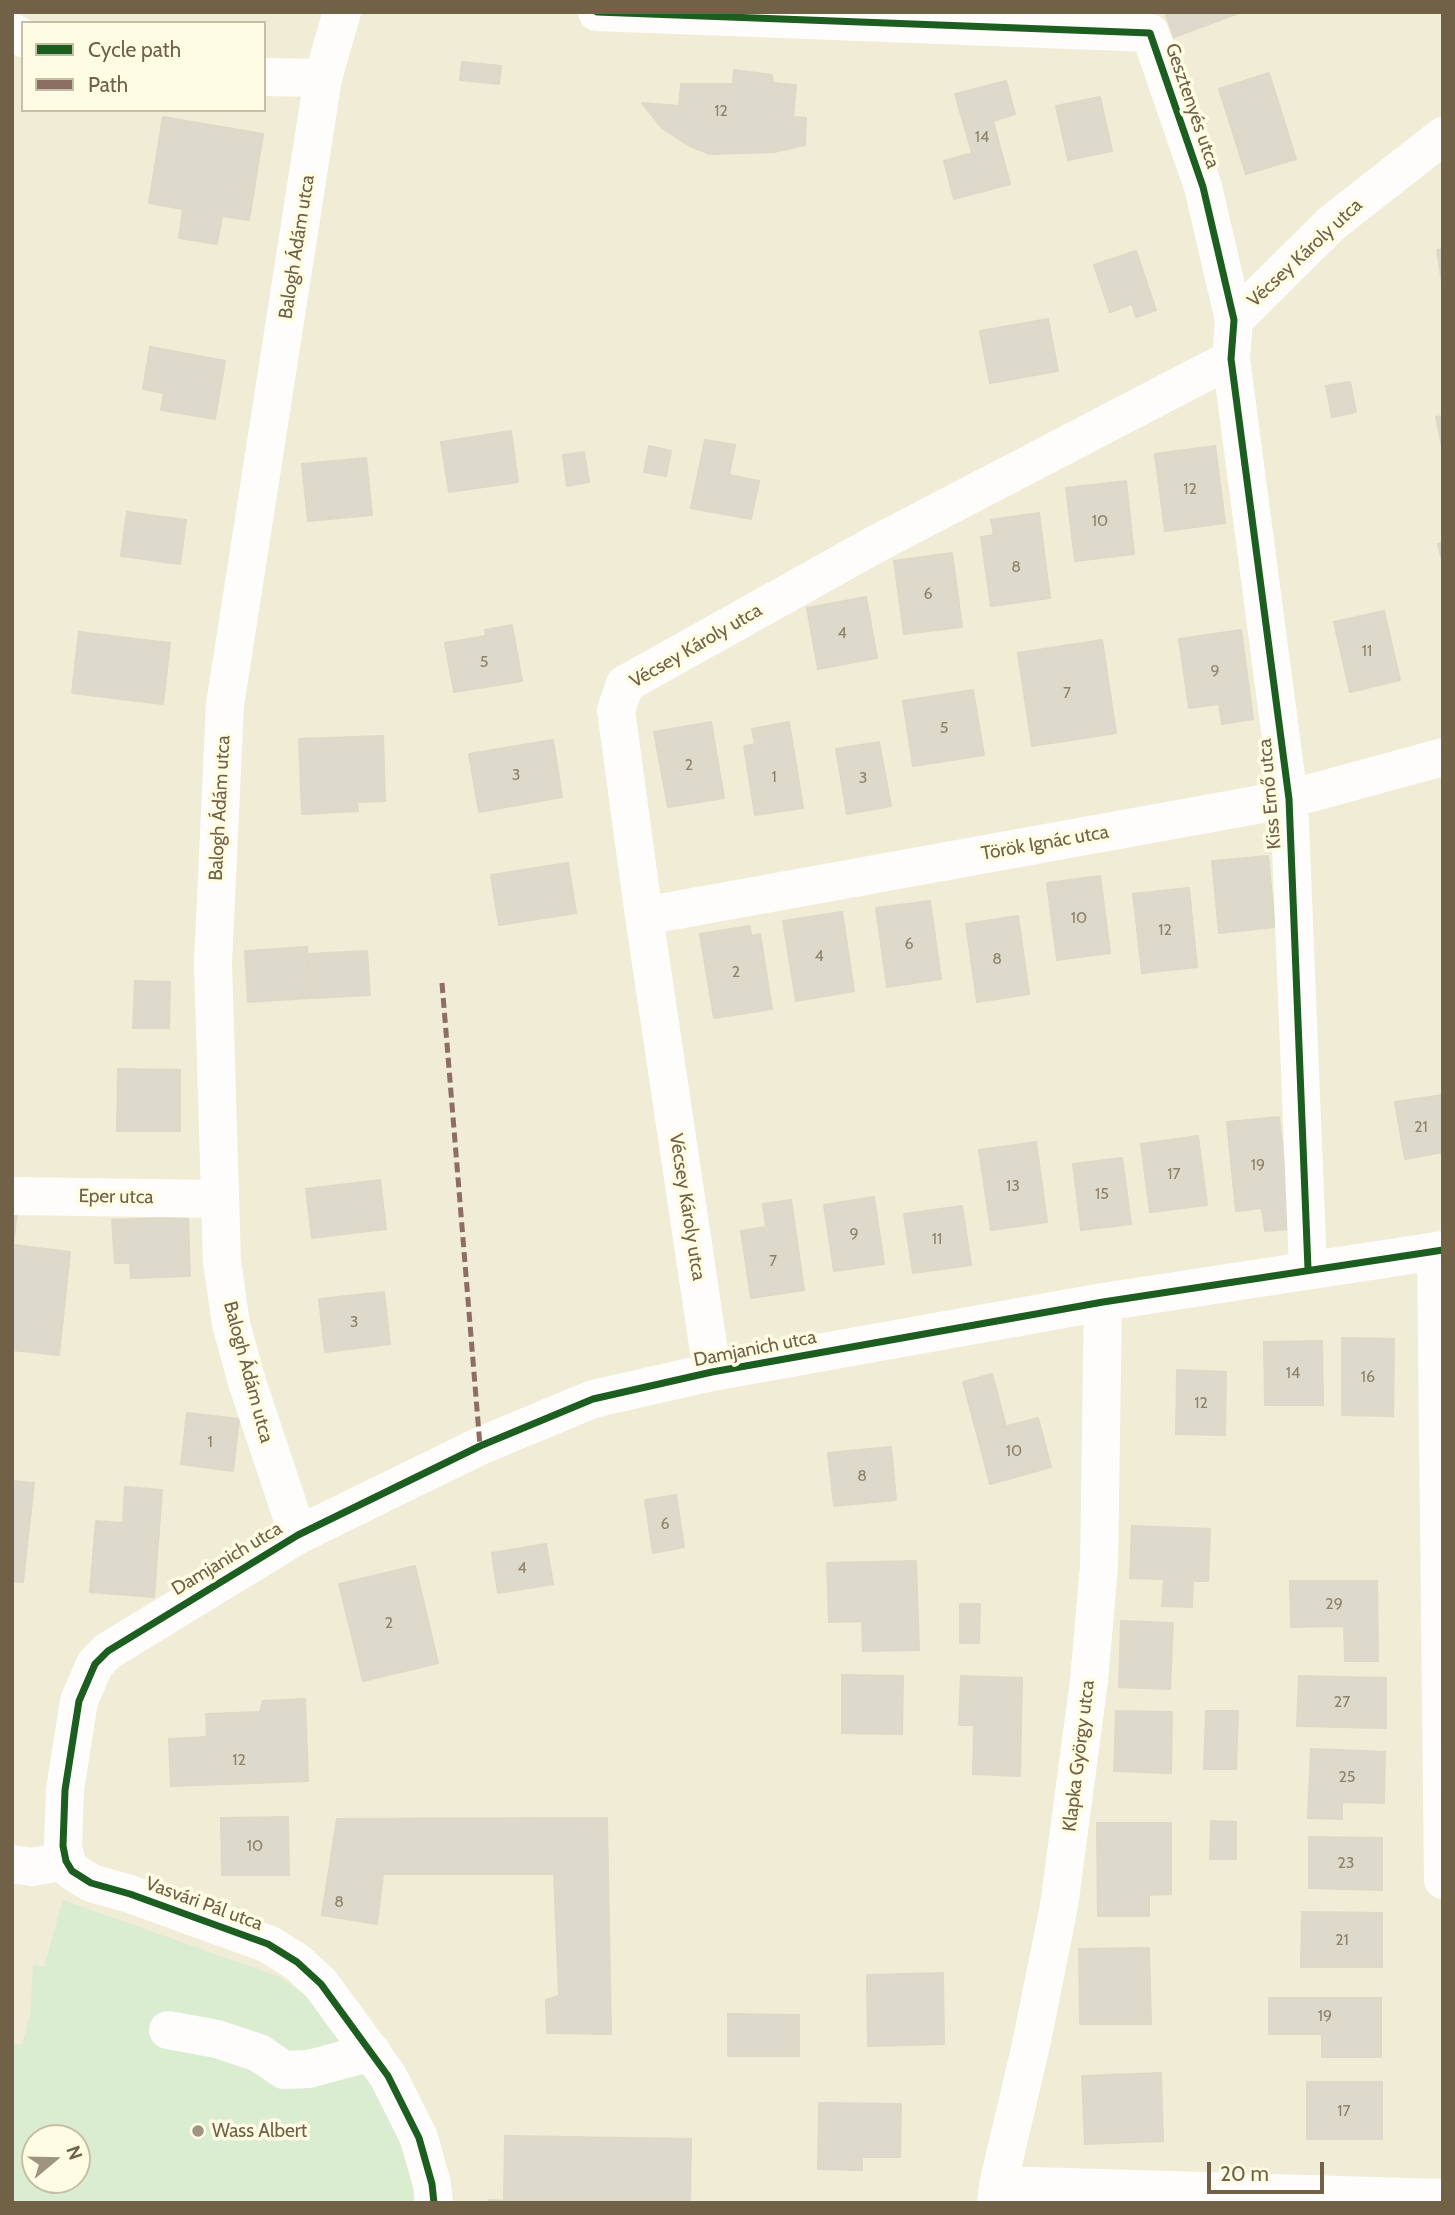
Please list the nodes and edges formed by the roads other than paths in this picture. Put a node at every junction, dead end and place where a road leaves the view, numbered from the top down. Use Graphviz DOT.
graph roads {
  1 [pos="342,12"];
  2 [pos="597,12"];
  3 [pos="1146,23"];
  4 [pos="266,77"];
  5 [pos="323,78"];
  6 [pos="1443,136"];
  7 [pos="1234,320"];
  8 [pos="1231,359"];
  9 [pos="1443,757"];
  10 [pos="1289,799"];
  11 [pos="643,916"];
  12 [pos="12,1196"];
  13 [pos="220,1199"];
  14 [pos="1440,1250"];
  15 [pos="1308,1269"];
  16 [pos="1103,1302"];
  17 [pos="712,1372"];
  18 [pos="298,1535"];
  19 [pos="66,1861"];
  20 [pos="12,1864"];
  21 [pos="1443,1880"];
  22 [pos="168,2030"];
  23 [pos="372,2052"];
  24 [pos="997,2194"];
  25 [pos="1443,2198"];
  26 [pos="434,2203"];
  1 -- 5 [label="street, Balogh Ádám utca"];
  2 -- 3 [label="street, Gesztenyés utca"];
  3 -- 7 [label="street, Gesztenyés utca"];
  4 -- 5 [label="street"];
  5 -- 13 [label="street, Balogh Ádám utca"];
  6 -- 7 [label="street, Vécsey Károly utca"];
  7 -- 8 [label="street, Kiss Ernő utca"];
  8 -- 10 [label="street, Kiss Ernő utca"];
  8 -- 11 [label="street, Vécsey Károly utca"];
  9 -- 10 [label="street, Török Ignác utca"];
  10 -- 11 [label="street, Török Ignác utca"];
  10 -- 15 [label="street, Kiss Ernő utca"];
  11 -- 17 [label="street, Vécsey Károly utca"];
  12 -- 13 [label="street, Eper utca"];
  13 -- 18 [label="street, Balogh Ádám utca"];
  14 -- 15 [label="street, Damjanich utca"];
  14 -- 21 [label="street"];
  15 -- 16 [label="street, Damjanich utca"];
  16 -- 17 [label="street, Damjanich utca"];
  16 -- 24 [label="street, Klapka György utca"];
  17 -- 18 [label="street, Damjanich utca"];
  18 -- 19 [label="street, Damjanich utca"];
  19 -- 20 [label="street"];
  19 -- 23 [label="street, Vasvári Pál utca"];
  22 -- 23 [label="street"];
  23 -- 26 [label="street, Vasvári Pál utca"];
  24 -- 25 [label="street"];
}
